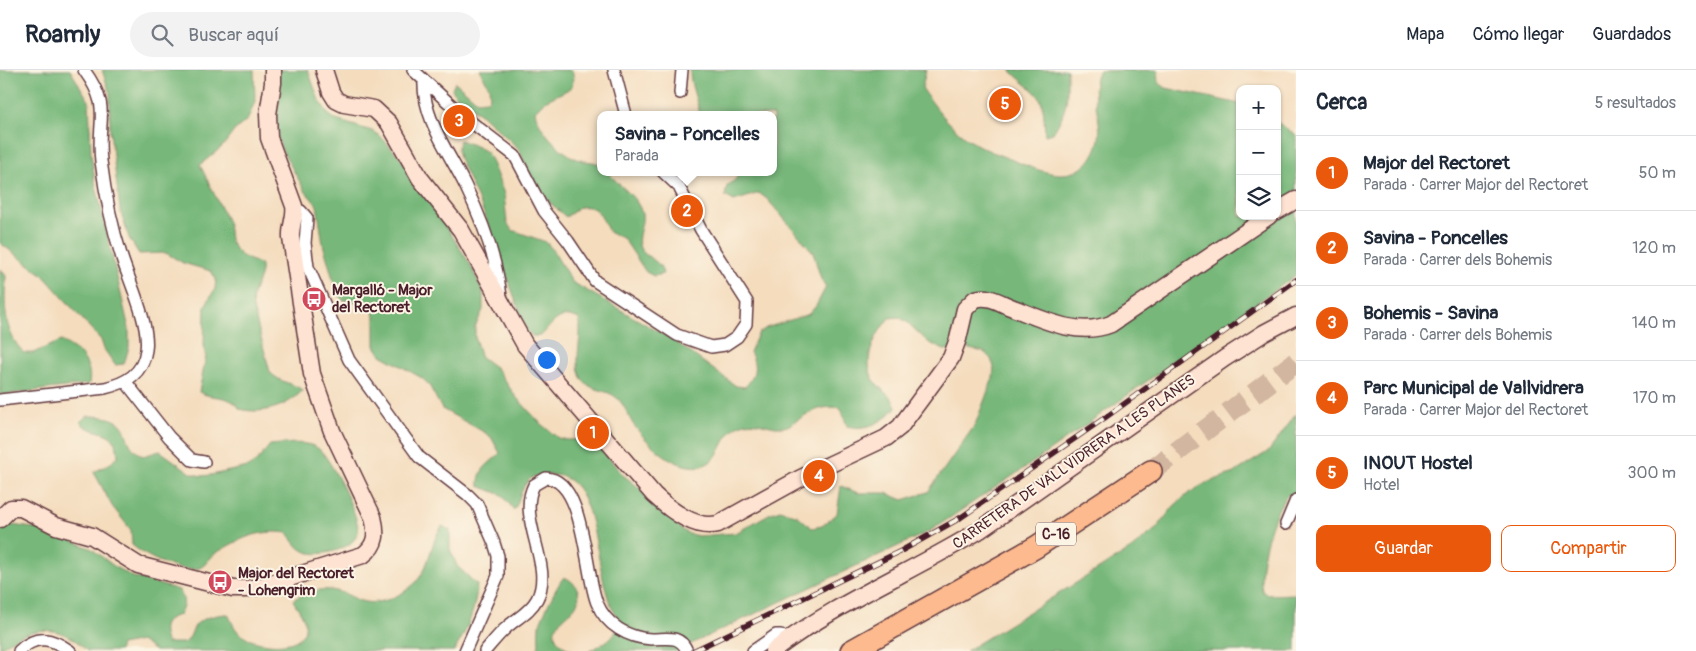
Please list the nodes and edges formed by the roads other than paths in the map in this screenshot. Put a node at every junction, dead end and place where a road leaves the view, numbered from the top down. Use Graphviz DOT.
graph roads {
  1 [pos="84,70"];
  2 [pos="273,70"];
  3 [pos="324,70"];
  4 [pos="413,70"];
  5 [pos="614,70"];
  6 [pos="682,70"];
  7 [pos="424,80"];
  8 [pos="680,93"];
  9 [pos="625,111"];
  10 [pos="668,176"];
  11 [pos="1296,200"];
  12 [pos="1281,209"];
  13 [pos="295,210"];
  14 [pos="1263,220"];
  15 [pos="501,298"];
  16 [pos="1296,316"];
  17 [pos="130,378"];
  18 [pos="0,400"];
  19 [pos="204,462"];
  20 [pos="1151,471"];
  21 [pos="1296,500"];
  22 [pos="0,519"];
  23 [pos="1286,524"];
  24 [pos="780,646"];
  25 [pos="685,647"];
  26 [pos="19,651"];
  27 [pos="70,651"];
  28 [pos="464,651"];
  29 [pos="485,651"];
  30 [pos="752,651"];
  31 [pos="851,651"];
  1 -- 17 [label="street"];
  2 -- 13 [label="street"];
  3 -- 15 [label="street"];
  4 -- 7 [label="street"];
  5 -- 9 [label="street"];
  6 -- 8 [label="street"];
  7 -- 10 [label="street"];
  7 -- 15 [label="street"];
  11 -- 12 [label="street"];
  13 -- 22 [label="street"];
  13 -- 28 [label="street"];
  14 -- 15 [label="street"];
  16 -- 24 [label="street, CARRETERA DE VALLVIDRERA A LES PLANES"];
  17 -- 18 [label="street"];
  17 -- 19 [label="street"];
  20 -- 31 [label="highway, C-16"];
  21 -- 23 [label="street"];
  24 -- 30 [label="street"];
  25 -- 29 [label="street"];
  26 -- 27 [label="street"];
}
